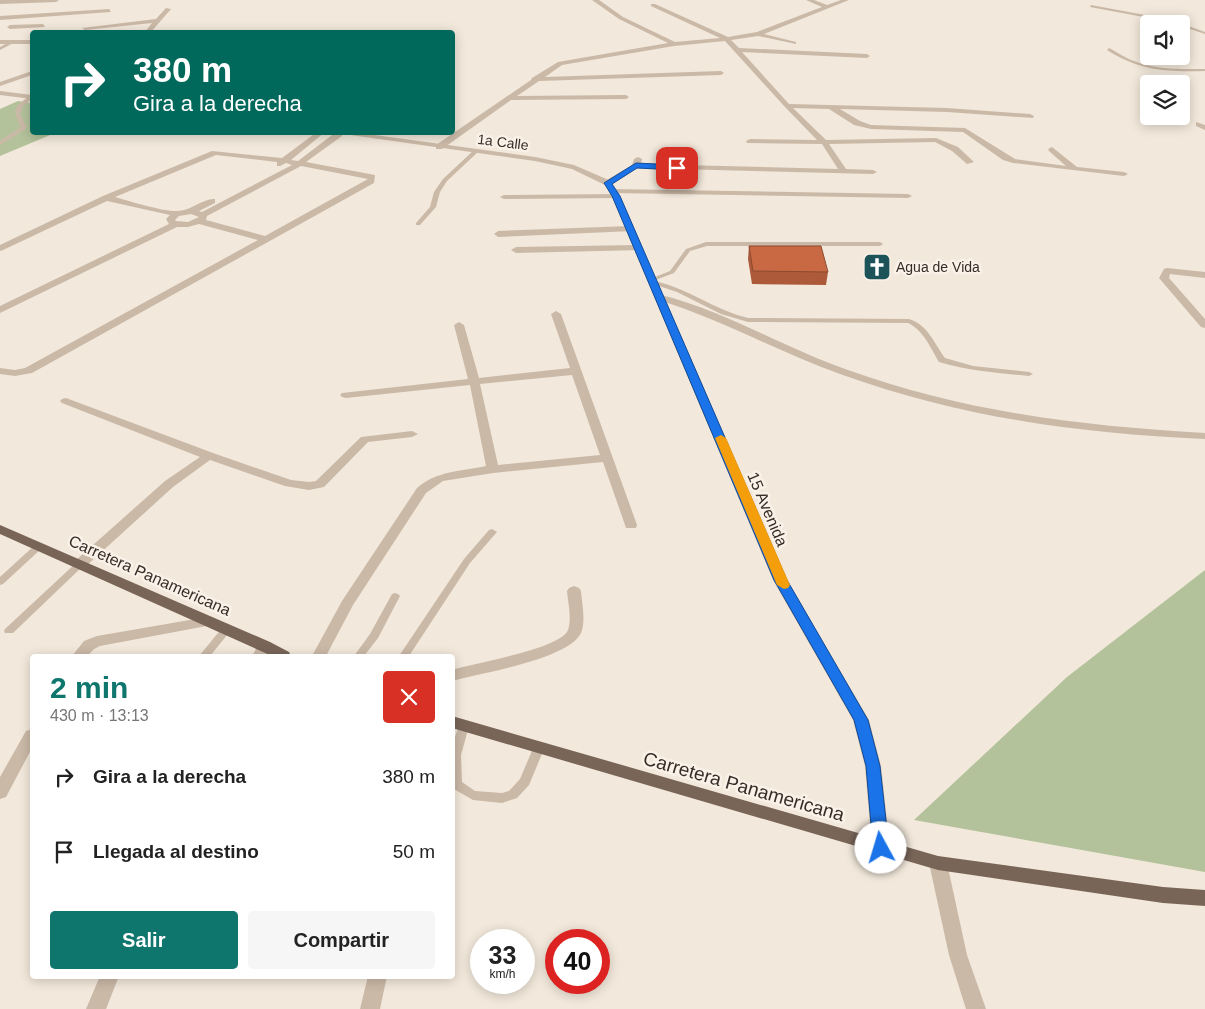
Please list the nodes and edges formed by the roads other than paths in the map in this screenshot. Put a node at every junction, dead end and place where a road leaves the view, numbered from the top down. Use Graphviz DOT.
graph roads {
  1 [pos="56,0"];
  2 [pos="595,0"];
  3 [pos="809,0"];
  4 [pos="846,0"];
  5 [pos="0,2"];
  6 [pos="833,2"];
  7 [pos="653,5"];
  8 [pos="1091,6"];
  9 [pos="826,7"];
  10 [pos="168,9"];
  11 [pos="109,11"];
  12 [pos="0,18"];
  13 [pos="158,21"];
  14 [pos="43,26"];
  15 [pos="0,27"];
  16 [pos="84,28"];
  17 [pos="150,30"];
  18 [pos="1205,33"];
  19 [pos="758,34"];
  20 [pos="727,39"];
  21 [pos="0,42"];
  22 [pos="13,42"];
  23 [pos="30,42"];
  24 [pos="794,43"];
  25 [pos="674,44"];
  26 [pos="0,49"];
  27 [pos="1110,49"];
  28 [pos="737,50"];
  29 [pos="868,56"];
  30 [pos="1205,70"];
  31 [pos="30,74"];
  32 [pos="721,74"];
  33 [pos="534,79"];
  34 [pos="0,84"];
  35 [pos="0,93"];
  36 [pos="30,97"];
  37 [pos="626,97"];
  38 [pos="30,98"];
  39 [pos="509,98"];
  40 [pos="787,106"];
  41 [pos="831,107"];
  42 [pos="1030,116"];
  43 [pos="318,135"];
  44 [pos="334,135"];
  45 [pos="351,135"];
  46 [pos="750,141"];
  47 [pos="824,142"];
  48 [pos="0,143"];
  49 [pos="439,147"];
  50 [pos="1052,149"];
  51 [pos="476,151"];
  52 [pos="285,161"];
  53 [pos="970,162"];
  54 [pos="299,164"];
  55 [pos="1075,169"];
  56 [pos="843,171"];
  57 [pos="873,172"];
  58 [pos="1124,174"];
  59 [pos="612,190"];
  60 [pos="908,196"];
  61 [pos="504,197"];
  62 [pos="106,198"];
  63 [pos="192,212"];
  64 [pos="201,218"];
  65 [pos="176,219"];
  66 [pos="418,224"];
  67 [pos="630,229"];
  68 [pos="498,234"];
  69 [pos="266,239"];
  70 [pos="880,244"];
  71 [pos="0,248"];
  72 [pos="638,248"];
  73 [pos="516,250"];
  74 [pos="1205,275"];
  75 [pos="654,281"];
  76 [pos="661,298"];
  77 [pos="0,310"];
  78 [pos="556,314"];
  79 [pos="459,325"];
  80 [pos="1205,325"];
  81 [pos="0,371"];
  82 [pos="575,371"];
  83 [pos="1029,374"];
  84 [pos="474,380"];
  85 [pos="346,395"];
  86 [pos="66,401"];
  87 [pos="412,434"];
  88 [pos="1205,436"];
  89 [pos="209,456"];
  90 [pos="608,458"];
  91 [pos="493,469"];
  92 [pos="631,525"];
  93 [pos="0,529"];
  94 [pos="492,532"];
  95 [pos="38,547"];
  96 [pos="80,564"];
  97 [pos="0,582"];
  98 [pos="574,591"];
  99 [pos="395,596"];
  100 [pos="207,622"];
  101 [pos="227,629"];
  102 [pos="9,631"];
  103 [pos="262,651"];
  104 [pos="80,654"];
  105 [pos="206,654"];
  106 [pos="275,654"];
  107 [pos="320,654"];
  108 [pos="360,654"];
  109 [pos="405,654"];
  110 [pos="455,675"];
  111 [pos="458,724"];
  112 [pos="30,739"];
  113 [pos="538,749"];
  114 [pos="0,792"];
  115 [pos="881,848"];
  116 [pos="938,863"];
  117 [pos="1205,898"];
  118 [pos="109,979"];
  119 [pos="377,979"];
  120 [pos="96,1009"];
  121 [pos="370,1009"];
  122 [pos="976,1009"];
  1 -- 5 [label="street"];
  2 -- 25 [label="street"];
  3 -- 9 [label="street"];
  4 -- 6 [label="street"];
  6 -- 9 [label="street"];
  7 -- 20 [label="street"];
  8 -- 18 [label="lane"];
  9 -- 19 [label="street"];
  10 -- 13 [label="street"];
  11 -- 12 [label="street"];
  13 -- 16 [label="street"];
  13 -- 17 [label="street"];
  14 -- 15 [label="street"];
  19 -- 20 [label="street"];
  19 -- 24 [label="street"];
  20 -- 25 [label="street"];
  20 -- 28 [label="street"];
  21 -- 22 [label="street"];
  22 -- 23 [label="street"];
  22 -- 26 [label="lane"];
  25 -- 33 [label="street"];
  27 -- 30 [label="lane"];
  28 -- 29 [label="street"];
  28 -- 40 [label="street"];
  31 -- 34 [label="street"];
  32 -- 33 [label="street"];
  33 -- 39 [label="street"];
  35 -- 36 [label="street"];
  37 -- 39 [label="street"];
  38 -- 48 [label="lane"];
  39 -- 49 [label="street"];
  40 -- 41 [label="street"];
  40 -- 47 [label="street"];
  41 -- 42 [label="street"];
  41 -- 55 [label="street"];
  43 -- 52 [label="street"];
  44 -- 54 [label="street"];
  45 -- 49 [label="street, 1a Calle"];
  46 -- 47 [label="street"];
  47 -- 53 [label="street"];
  47 -- 56 [label="street"];
  49 -- 51 [label="street, 1a Calle"];
  50 -- 55 [label="street"];
  51 -- 59 [label="street, 1a Calle"];
  51 -- 66 [label="lane"];
  52 -- 54 [label="street"];
  52 -- 62 [label="street"];
  52 -- 63 [label="street"];
  54 -- 64 [label="street"];
  54 -- 69 [label="street"];
  55 -- 58 [label="street"];
  56 -- 57 [label="street"];
  56 -- 59 [label="street"];
  59 -- 60 [label="street"];
  59 -- 61 [label="street"];
  59 -- 67 [label="street, 15 Avenida"];
  62 -- 65 [label="street"];
  62 -- 71 [label="street"];
  63 -- 64 [label="street"];
  63 -- 65 [label="street"];
  64 -- 65 [label="street"];
  64 -- 69 [label="street"];
  65 -- 77 [label="street"];
  67 -- 68 [label="street"];
  67 -- 72 [label="street, 15 Avenida"];
  69 -- 81 [label="street"];
  70 -- 75 [label="lane"];
  72 -- 73 [label="street"];
  72 -- 75 [label="street, 15 Avenida"];
  74 -- 80 [label="street"];
  75 -- 76 [label="street, 15 Avenida"];
  75 -- 83 [label="lane"];
  76 -- 88 [label="street"];
  76 -- 115 [label="street, 15 Avenida"];
  78 -- 82 [label="street"];
  79 -- 84 [label="street"];
  82 -- 84 [label="street"];
  82 -- 90 [label="street"];
  84 -- 85 [label="street"];
  84 -- 91 [label="street"];
  86 -- 89 [label="street"];
  87 -- 89 [label="street"];
  89 -- 96 [label="street"];
  90 -- 91 [label="street"];
  90 -- 92 [label="street"];
  91 -- 107 [label="street"];
  93 -- 95 [label="main road, Carretera Panamericana"];
  94 -- 109 [label="lane"];
  95 -- 96 [label="main road, Carretera Panamericana"];
  95 -- 97 [label="lane"];
  96 -- 100 [label="main road, Carretera Panamericana"];
  96 -- 102 [label="lane"];
  98 -- 110 [label="street"];
  99 -- 108 [label="lane"];
  100 -- 101 [label="main road, Carretera Panamericana"];
  100 -- 104 [label="street"];
  101 -- 103 [label="main road, Carretera Panamericana"];
  101 -- 105 [label="lane"];
  103 -- 106 [label="main road, Carretera Panamericana"];
  111 -- 113 [label="main road, Carretera Panamericana"];
  111 -- 113 [label="lane"];
  112 -- 114 [label="street"];
  113 -- 115 [label="main road, Carretera Panamericana"];
  115 -- 116 [label="main road, Carretera Panamericana"];
  116 -- 117 [label="main road, Carretera Panamericana"];
  116 -- 122 [label="street"];
  118 -- 120 [label="street"];
  119 -- 121 [label="street"];
}
